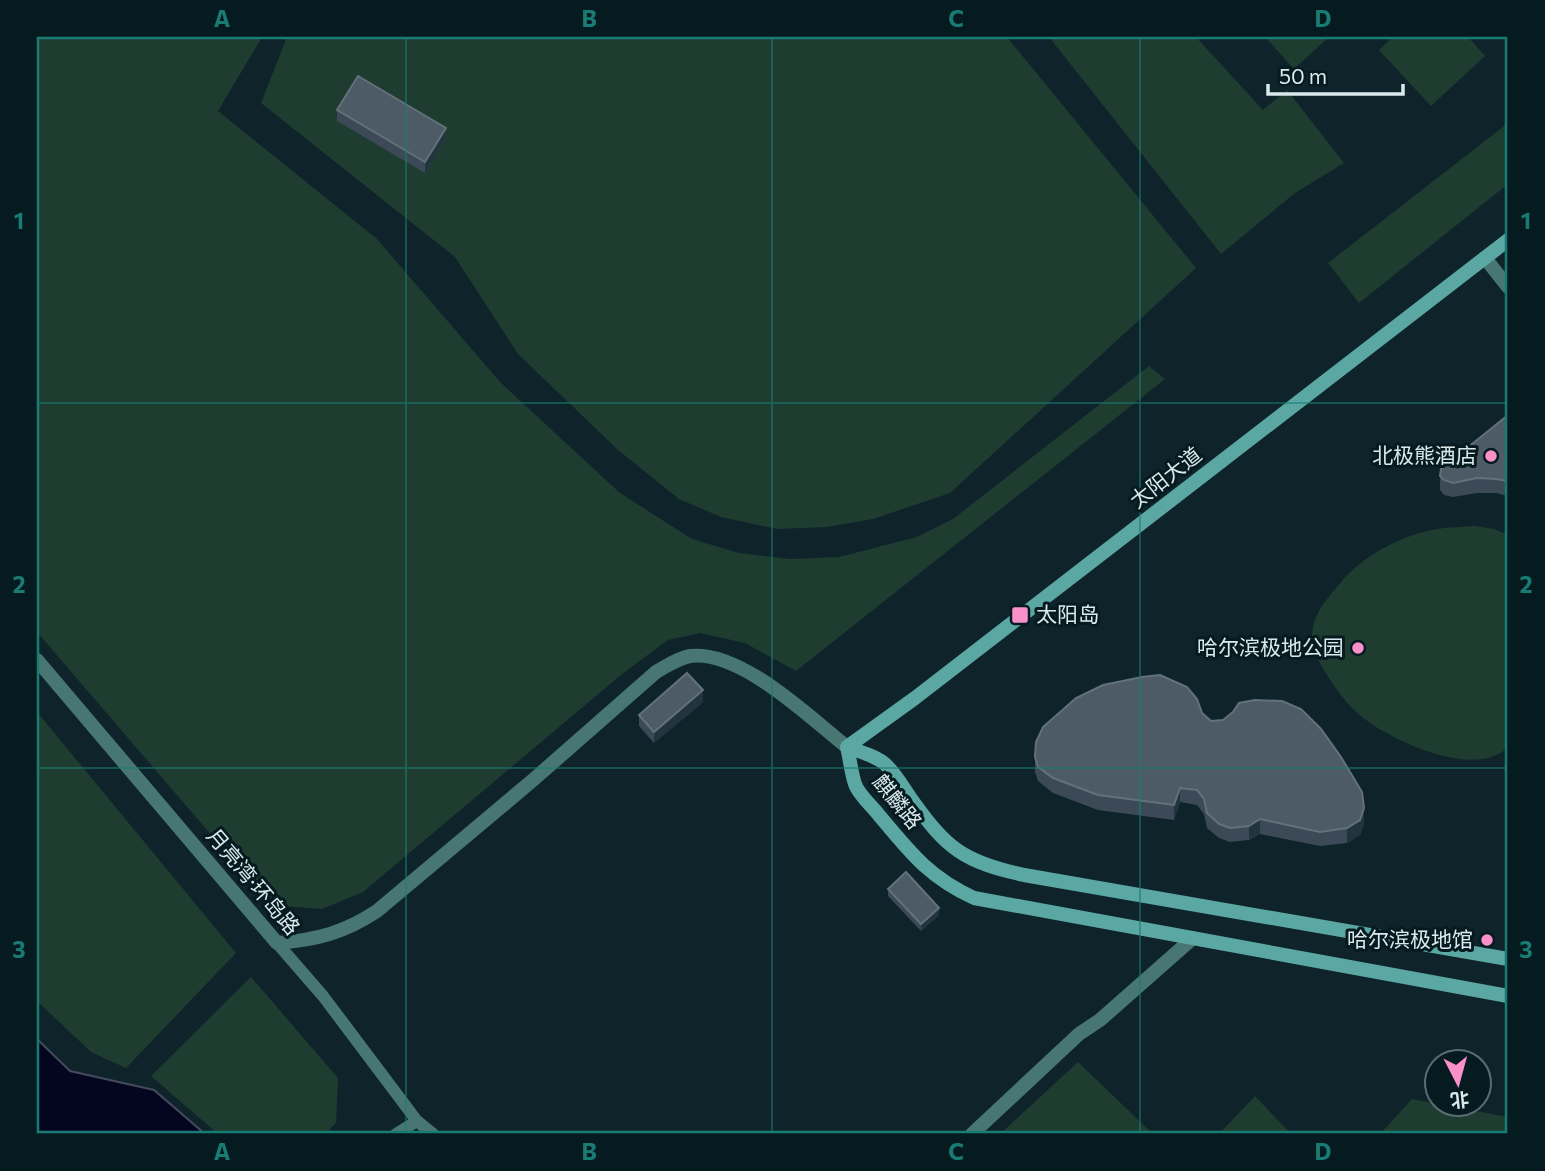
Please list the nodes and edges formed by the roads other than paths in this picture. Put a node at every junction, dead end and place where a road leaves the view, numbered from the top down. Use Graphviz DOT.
graph roads {
  1 [pos="1508,240"];
  2 [pos="1485,258"];
  3 [pos="1508,287"];
  4 [pos="37,660"];
  5 [pos="847,747"];
  6 [pos="1193,938"];
  7 [pos="277,943"];
  8 [pos="1508,959"];
  9 [pos="1508,996"];
  10 [pos="417,1121"];
  11 [pos="396,1134"];
  12 [pos="433,1134"];
  13 [pos="972,1134"];
  1 -- 2 [label="main road, 太阳大道"];
  2 -- 3 [label="street"];
  2 -- 5 [label="main road, 太阳大道"];
  4 -- 7 [label="street, 月亮湾·环岛路"];
  5 -- 6 [label="main road, 麒麟路"];
  5 -- 7 [label="street"];
  5 -- 8 [label="main road, 麒麟路"];
  6 -- 9 [label="main road, 麒麟路"];
  6 -- 13 [label="street"];
  7 -- 10 [label="street, 月亮湾·环岛路"];
  10 -- 11 [label="street"];
  10 -- 12 [label="street, 月亮湾·环岛路"];
}
